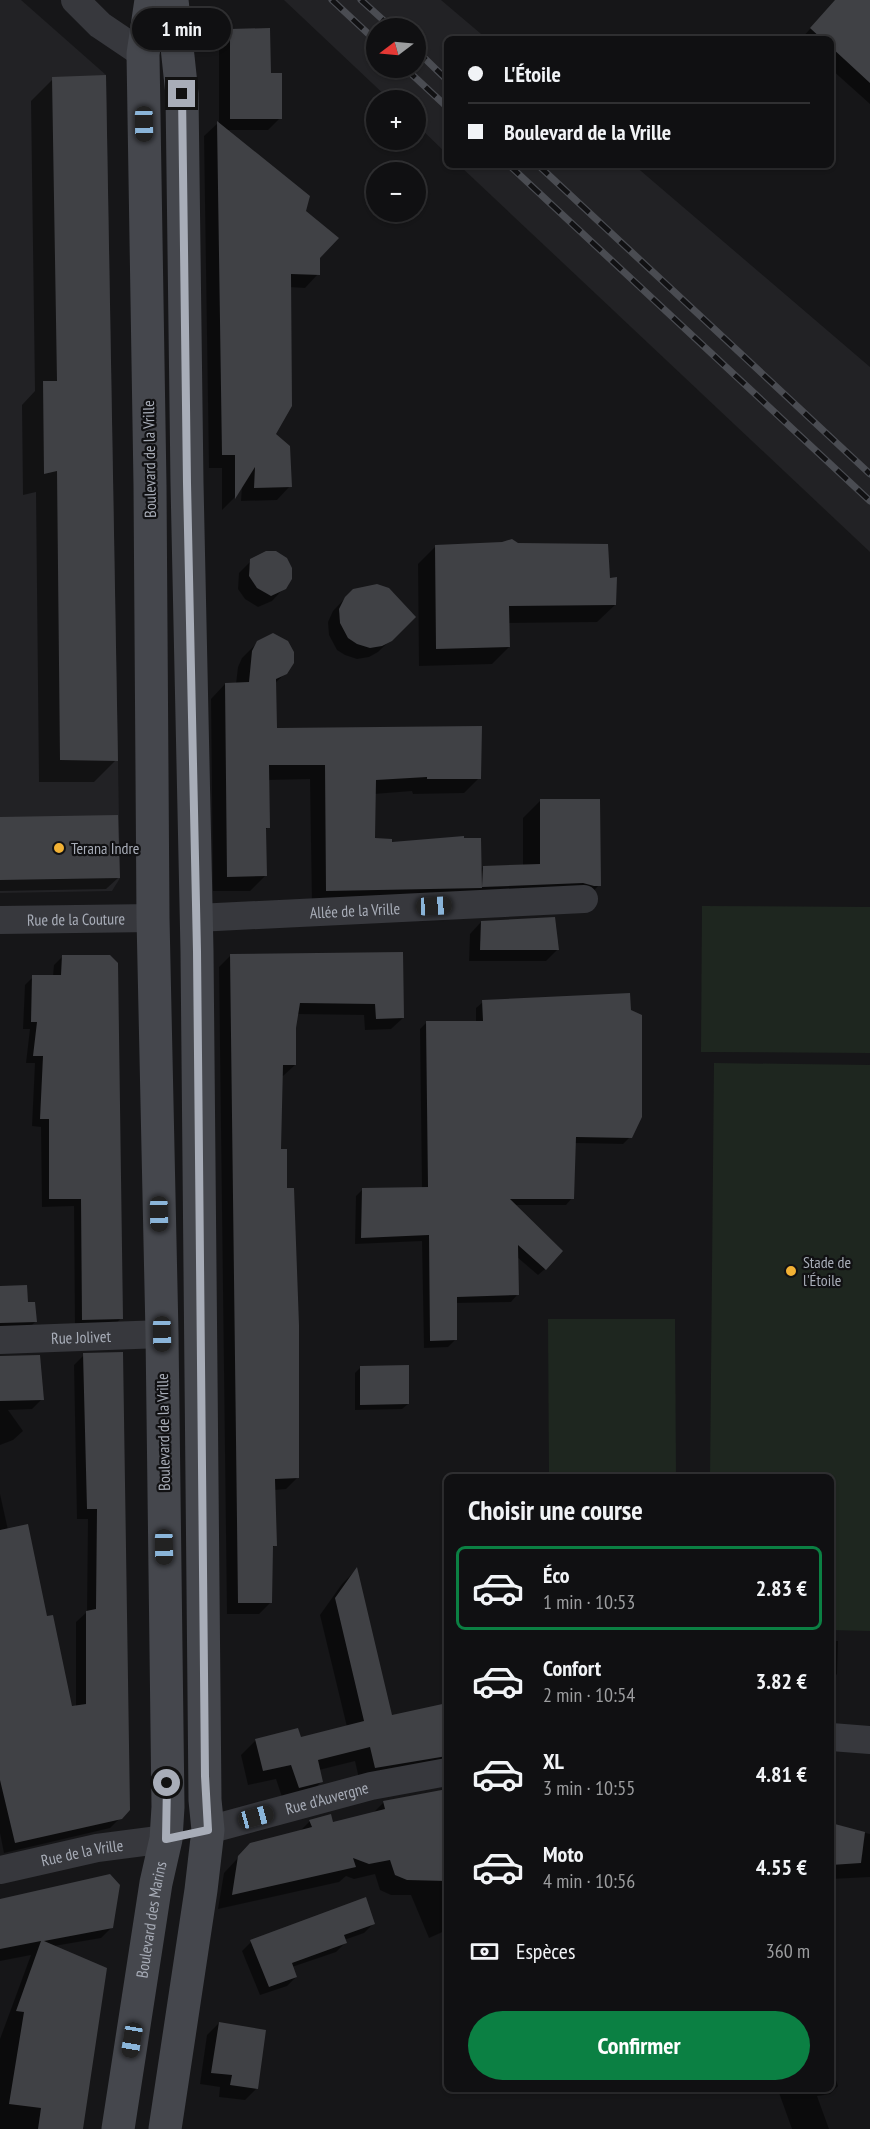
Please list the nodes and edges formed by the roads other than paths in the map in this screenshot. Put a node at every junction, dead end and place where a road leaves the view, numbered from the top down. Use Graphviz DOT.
graph roads {
  1 [pos="75,0"];
  2 [pos="151,0"];
  3 [pos="172,0"];
  4 [pos="143,54"];
  5 [pos="584,899"];
  6 [pos="153,918"];
  7 [pos="196,918"];
  8 [pos="0,920"];
  9 [pos="162,1334"];
  10 [pos="0,1341"];
  11 [pos="834,1737"];
  12 [pos="870,1740"];
  13 [pos="444,1773"];
  14 [pos="208,1830"];
  15 [pos="166,1839"];
  16 [pos="0,1870"];
  17 [pos="118,2129"];
  18 [pos="165,2129"];
  1 -- 4 [label="street"];
  2 -- 4 [label="main road, Boulevard de la Vrille"];
  3 -- 7 [label="main road"];
  4 -- 6 [label="main road, Boulevard de la Vrille"];
  5 -- 7 [label="street, Allée de la Vrille"];
  6 -- 7 [label="main road"];
  6 -- 8 [label="street, Rue de la Couture"];
  6 -- 9 [label="main road, Boulevard de la Vrille"];
  7 -- 14 [label="main road"];
  9 -- 10 [label="street, Rue Jolivet"];
  9 -- 15 [label="main road, Boulevard de la Vrille"];
  11 -- 12 [label="street"];
  13 -- 14 [label="street, Rue d'Auvergne"];
  14 -- 15 [label="main road, Boulevard des Marins"];
  14 -- 18 [label="main road"];
  15 -- 16 [label="street, Rue de la Vrille"];
  15 -- 17 [label="main road, Boulevard des Marins"];
}
